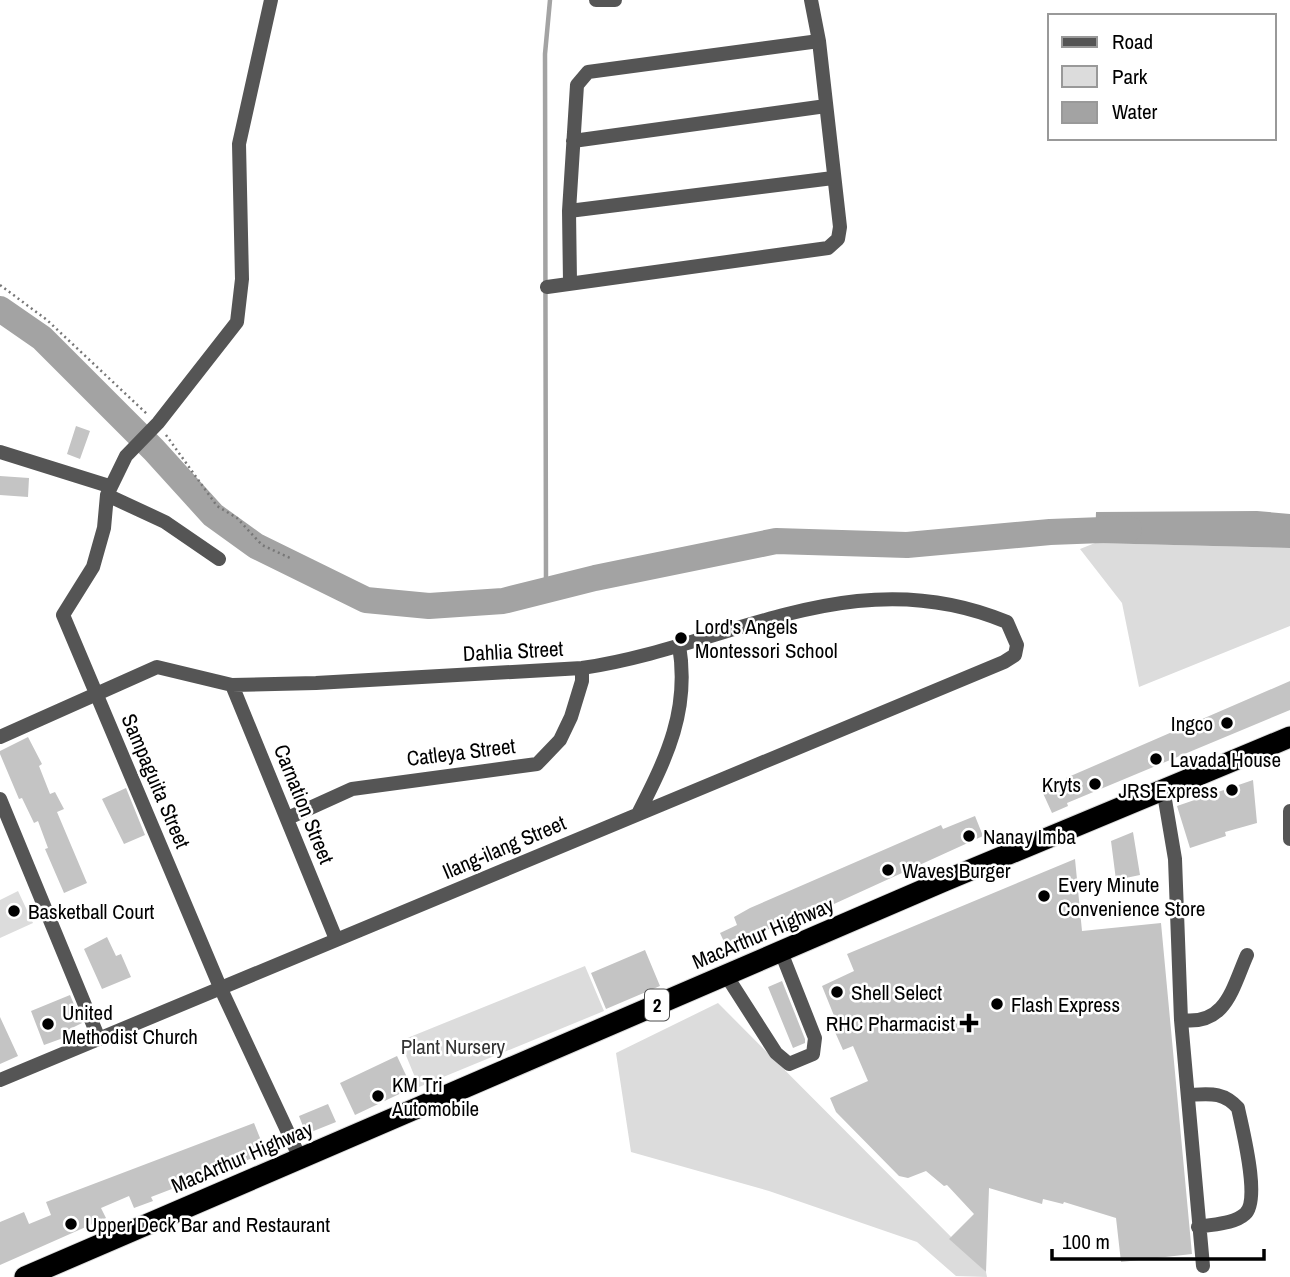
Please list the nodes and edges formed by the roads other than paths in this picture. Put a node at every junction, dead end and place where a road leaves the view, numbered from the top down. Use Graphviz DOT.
graph roads {
  1 [pos="271,0"];
  2 [pos="596,0"];
  3 [pos="615,0"];
  4 [pos="811,0"];
  5 [pos="819,41"];
  6 [pos="826,106"];
  7 [pos="573,141"];
  8 [pos="834,178"];
  9 [pos="569,211"];
  10 [pos="570,282"];
  11 [pos="547,287"];
  12 [pos="0,452"];
  13 [pos="108,490"];
  14 [pos="219,559"];
  15 [pos="679,645"];
  16 [pos="1017,645"];
  17 [pos="582,668"];
  18 [pos="232,685"];
  19 [pos="97,695"];
  20 [pos="0,737"];
  21 [pos="1290,737"];
  22 [pos="1163,788"];
  23 [pos="0,799"];
  24 [pos="1290,811"];
  25 [pos="638,814"];
  26 [pos="288,818"];
  27 [pos="1290,839"];
  28 [pos="336,939"];
  29 [pos="781,952"];
  30 [pos="1247,955"];
  31 [pos="726,975"];
  32 [pos="220,987"];
  33 [pos="1181,1020"];
  34 [pos="99,1039"];
  35 [pos="0,1080"];
  36 [pos="1188,1095"];
  37 [pos="300,1158"];
  38 [pos="1198,1227"];
  39 [pos="1203,1266"];
  40 [pos="41,1274"];
  1 -- 13 [label="street, Sampaguita Street"];
  2 -- 3 [label="street"];
  4 -- 5 [label="street"];
  5 -- 6 [label="street"];
  5 -- 7 [label="street"];
  6 -- 7 [label="street"];
  6 -- 8 [label="street"];
  7 -- 9 [label="street"];
  8 -- 9 [label="street"];
  8 -- 10 [label="street"];
  9 -- 10 [label="street"];
  10 -- 11 [label="street"];
  12 -- 13 [label="street"];
  13 -- 14 [label="street"];
  13 -- 19 [label="street, Sampaguita Street"];
  15 -- 16 [label="street, Dahlia Street"];
  15 -- 17 [label="street, Dahlia Street"];
  15 -- 25 [label="street"];
  16 -- 25 [label="street, Ilang-ilang Street"];
  17 -- 18 [label="street, Dahlia Street"];
  17 -- 26 [label="street, Catleya Street"];
  18 -- 19 [label="street, Dahlia Street"];
  18 -- 26 [label="street, Carnation Street"];
  19 -- 20 [label="street, Dahlia Street"];
  19 -- 32 [label="street, Sampaguita Street"];
  21 -- 22 [label="highway, MacArthur Highway / 2"];
  22 -- 29 [label="highway, MacArthur Highway / 2"];
  22 -- 33 [label="street"];
  23 -- 34 [label="street"];
  24 -- 27 [label="street"];
  25 -- 28 [label="street, Ilang-ilang Street"];
  26 -- 28 [label="street, Carnation Street"];
  28 -- 32 [label="street, Ilang-ilang Street"];
  29 -- 31 [label="highway, MacArthur Highway / 2"];
  29 -- 31 [label="street"];
  30 -- 33 [label="street"];
  31 -- 37 [label="highway, MacArthur Highway / 2"];
  32 -- 34 [label="street, Ilang-ilang Street"];
  32 -- 37 [label="street, Sampaguita Street"];
  33 -- 36 [label="street"];
  34 -- 35 [label="street, Ilang-ilang Street"];
  36 -- 38 [label="street"];
  36 -- 38 [label="street"];
  37 -- 40 [label="highway, MacArthur Highway / 2"];
  38 -- 39 [label="street"];
}
